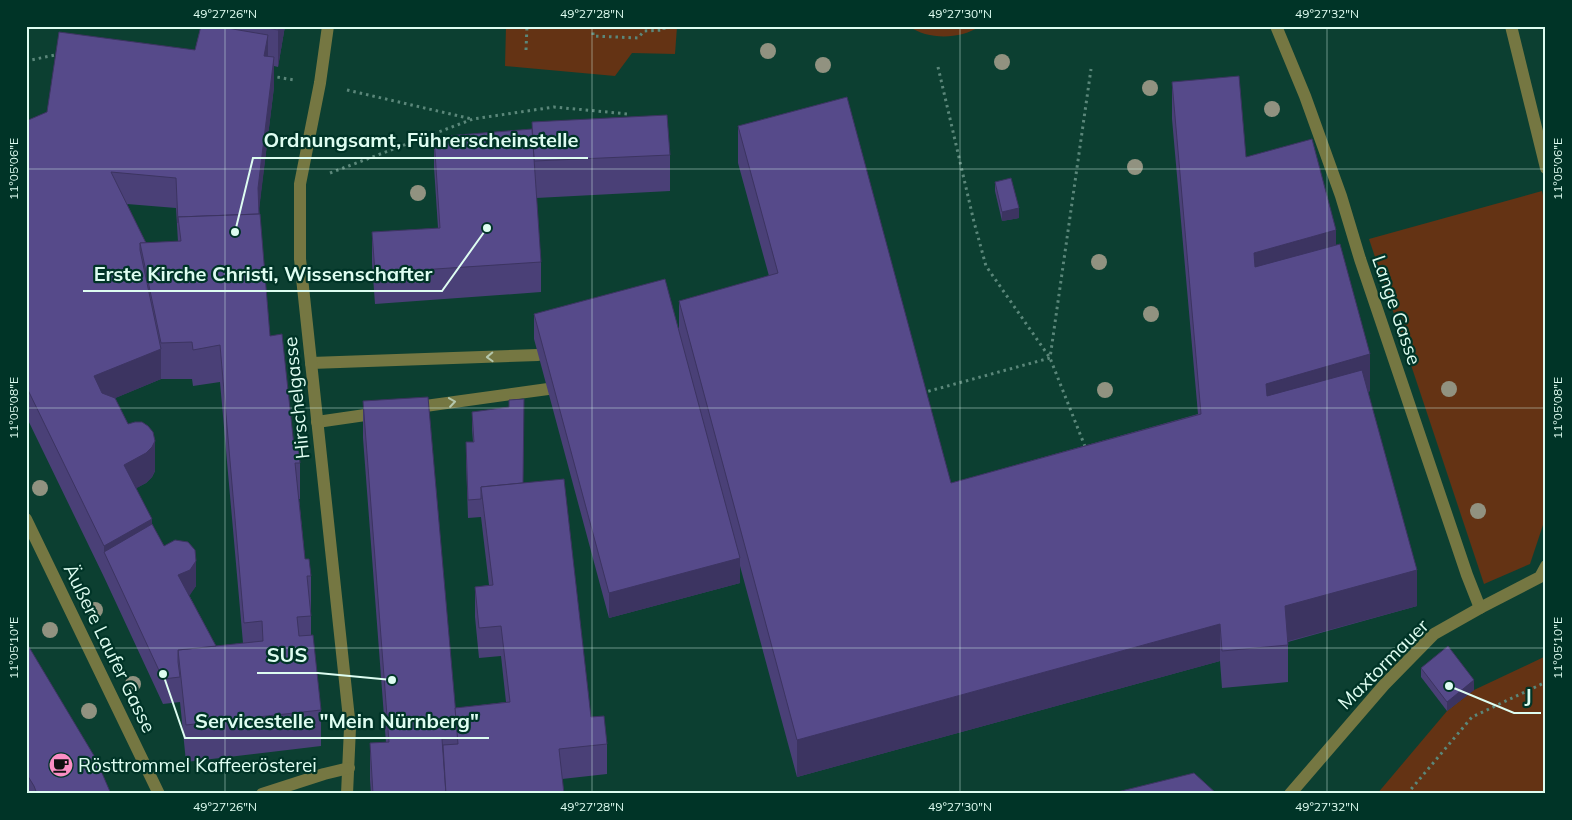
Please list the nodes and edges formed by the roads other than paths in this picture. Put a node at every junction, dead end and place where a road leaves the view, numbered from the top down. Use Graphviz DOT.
graph roads {
  1 [pos="328,26"];
  2 [pos="1276,26"];
  3 [pos="1511,26"];
  4 [pos="1546,168"];
  5 [pos="538,355"];
  6 [pos="311,363"];
  7 [pos="548,388"];
  8 [pos="317,422"];
  9 [pos="26,519"];
  10 [pos="1546,566"];
  11 [pos="1480,608"];
  12 [pos="349,768"];
  13 [pos="159,794"];
  14 [pos="262,794"];
  15 [pos="347,794"];
  16 [pos="1290,794"];
  1 -- 6 [label="street, Hirschelgasse"];
  2 -- 11 [label="street, Lange Gasse"];
  3 -- 4 [label="street"];
  5 -- 6 [label="street, one-way"];
  6 -- 8 [label="street, Hirschelgasse"];
  8 -- 7 [label="street, one-way"];
  8 -- 12 [label="street, Hirschelgasse"];
  9 -- 13 [label="street, Äußere Laufer Gasse"];
  10 -- 11 [label="street, Maxtormauer"];
  11 -- 16 [label="street, Maxtormauer"];
  12 -- 14 [label="street"];
  12 -- 15 [label="street, Hirschelgasse"];
}
